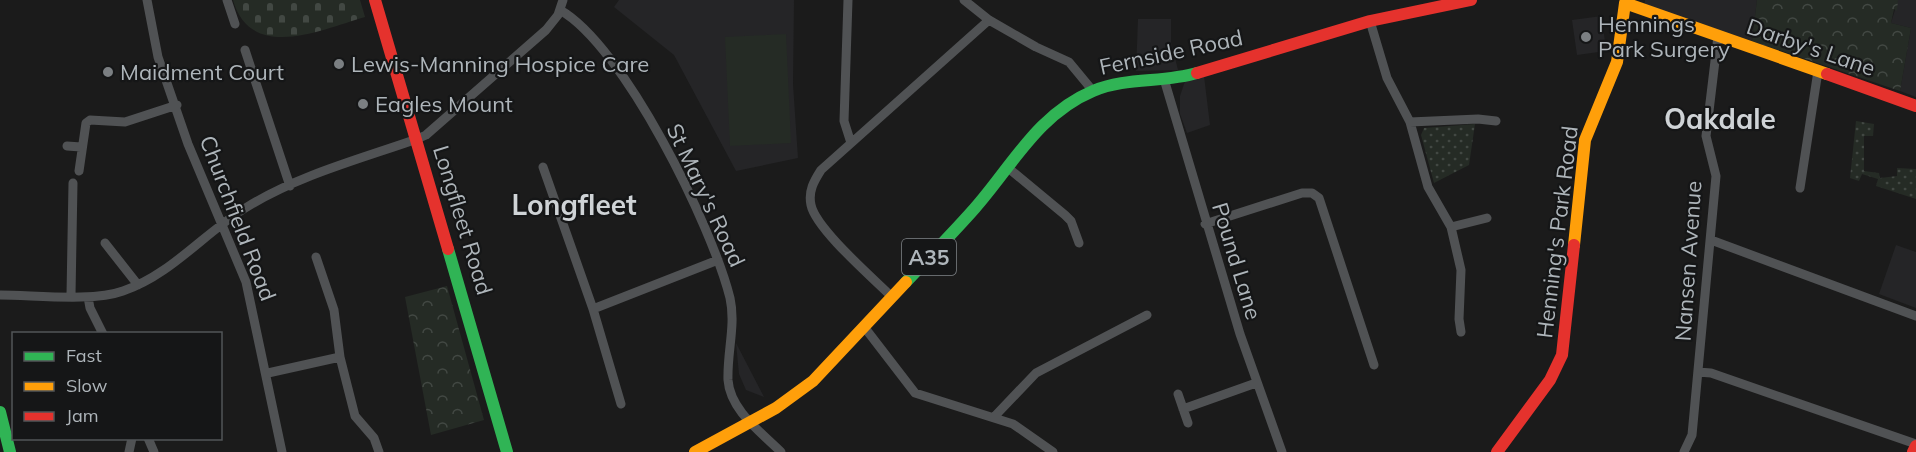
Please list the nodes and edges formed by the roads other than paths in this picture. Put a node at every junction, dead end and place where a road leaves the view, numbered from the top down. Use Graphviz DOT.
graph roads {
  1 [pos="147,0"];
  2 [pos="227,0"];
  3 [pos="375,0"];
  4 [pos="848,0"];
  5 [pos="964,0"];
  6 [pos="1471,0"];
  7 [pos="1625,3"];
  8 [pos="562,5"];
  9 [pos="989,20"];
  10 [pos="1370,21"];
  11 [pos="235,24"];
  12 [pos="1718,36"];
  13 [pos="246,50"];
  14 [pos="1818,71"];
  15 [pos="1164,79"];
  16 [pos="1093,91"];
  17 [pos="177,105"];
  18 [pos="1916,106"];
  19 [pos="1496,121"];
  20 [pos="1410,122"];
  21 [pos="417,140"];
  22 [pos="851,143"];
  23 [pos="67,146"];
  24 [pos="81,147"];
  25 [pos="543,167"];
  26 [pos="1007,167"];
  27 [pos="79,171"];
  28 [pos="73,183"];
  29 [pos="290,186"];
  30 [pos="1800,188"];
  31 [pos="1487,218"];
  32 [pos="223,222"];
  33 [pos="1205,224"];
  34 [pos="1451,227"];
  35 [pos="1711,240"];
  36 [pos="105,243"];
  37 [pos="1079,243"];
  38 [pos="316,256"];
  39 [pos="718,260"];
  40 [pos="138,285"];
  41 [pos="0,295"];
  42 [pos="71,295"];
  43 [pos="88,297"];
  44 [pos="892,297"];
  45 [pos="593,309"];
  46 [pos="1147,315"];
  47 [pos="1916,316"];
  48 [pos="865,328"];
  49 [pos="102,332"];
  50 [pos="1461,332"];
  51 [pos="340,357"];
  52 [pos="1374,365"];
  53 [pos="1698,372"];
  54 [pos="267,373"];
  55 [pos="1256,383"];
  56 [pos="1178,394"];
  57 [pos="621,404"];
  58 [pos="1183,409"];
  59 [pos="0,412"];
  60 [pos="994,417"];
  61 [pos="750,423"];
  62 [pos="1188,423"];
  63 [pos="1916,445"];
  64 [pos="10,452"];
  65 [pos="282,452"];
  66 [pos="379,452"];
  67 [pos="507,452"];
  68 [pos="695,452"];
  69 [pos="781,452"];
  70 [pos="1053,452"];
  71 [pos="1282,452"];
  72 [pos="1497,452"];
  73 [pos="1684,452"];
  74 [pos="1912,452"];
  1 -- 17 [label="street, Churchfield Road"];
  2 -- 11 [label="street"];
  3 -- 21 [label="main road, Longfleet Road"];
  4 -- 22 [label="street"];
  5 -- 9 [label="street"];
  6 -- 10 [label="main road, Fernside Road / A35"];
  7 -- 12 [label="main road, Darby's Lane"];
  7 -- 72 [label="main road, Henning's Park Road"];
  8 -- 21 [label="street"];
  8 -- 39 [label="street, St Mary's Road"];
  9 -- 16 [label="street"];
  9 -- 22 [label="street"];
  10 -- 15 [label="main road, Fernside Road / A35"];
  10 -- 20 [label="street"];
  12 -- 14 [label="main road, Darby's Lane"];
  12 -- 35 [label="street, Nansen Avenue"];
  13 -- 29 [label="street"];
  14 -- 18 [label="main road, Darby's Lane"];
  14 -- 30 [label="street"];
  15 -- 16 [label="main road, Fernside Road / A35"];
  15 -- 33 [label="street, Pound Lane"];
  16 -- 26 [label="main road, Fernside Road / A35"];
  17 -- 24 [label="street"];
  17 -- 32 [label="street, Churchfield Road"];
  19 -- 20 [label="street"];
  20 -- 34 [label="street"];
  21 -- 29 [label="street"];
  21 -- 67 [label="main road, Longfleet Road"];
  22 -- 44 [label="street"];
  23 -- 24 [label="street"];
  24 -- 27 [label="street"];
  25 -- 45 [label="street"];
  26 -- 37 [label="street"];
  26 -- 44 [label="main road, Fernside Road / A35"];
  28 -- 42 [label="street"];
  29 -- 32 [label="street"];
  31 -- 34 [label="street"];
  32 -- 40 [label="street"];
  32 -- 54 [label="street, Churchfield Road"];
  33 -- 52 [label="street"];
  33 -- 55 [label="street, Pound Lane"];
  34 -- 50 [label="street"];
  35 -- 47 [label="street"];
  35 -- 53 [label="street, Nansen Avenue"];
  36 -- 40 [label="street"];
  38 -- 51 [label="street"];
  39 -- 45 [label="street"];
  39 -- 61 [label="street, St Mary's Road"];
  40 -- 43 [label="street"];
  41 -- 42 [label="street"];
  42 -- 43 [label="street"];
  43 -- 49 [label="street"];
  44 -- 48 [label="main road, Fernside Road / A35"];
  45 -- 57 [label="street"];
  46 -- 60 [label="street"];
  48 -- 60 [label="street"];
  48 -- 61 [label="main road, Fernside Road / A35"];
  51 -- 54 [label="street"];
  51 -- 66 [label="street"];
  53 -- 63 [label="street"];
  53 -- 73 [label="street, Nansen Avenue"];
  54 -- 65 [label="street, Churchfield Road"];
  55 -- 58 [label="street"];
  55 -- 71 [label="street, Pound Lane"];
  56 -- 58 [label="street"];
  58 -- 62 [label="street"];
  59 -- 64 [label="main road"];
  60 -- 70 [label="street"];
  61 -- 68 [label="main road, Fernside Road / A35"];
  61 -- 69 [label="street, St Mary's Road"];
  63 -- 74 [label="main road"];
}
